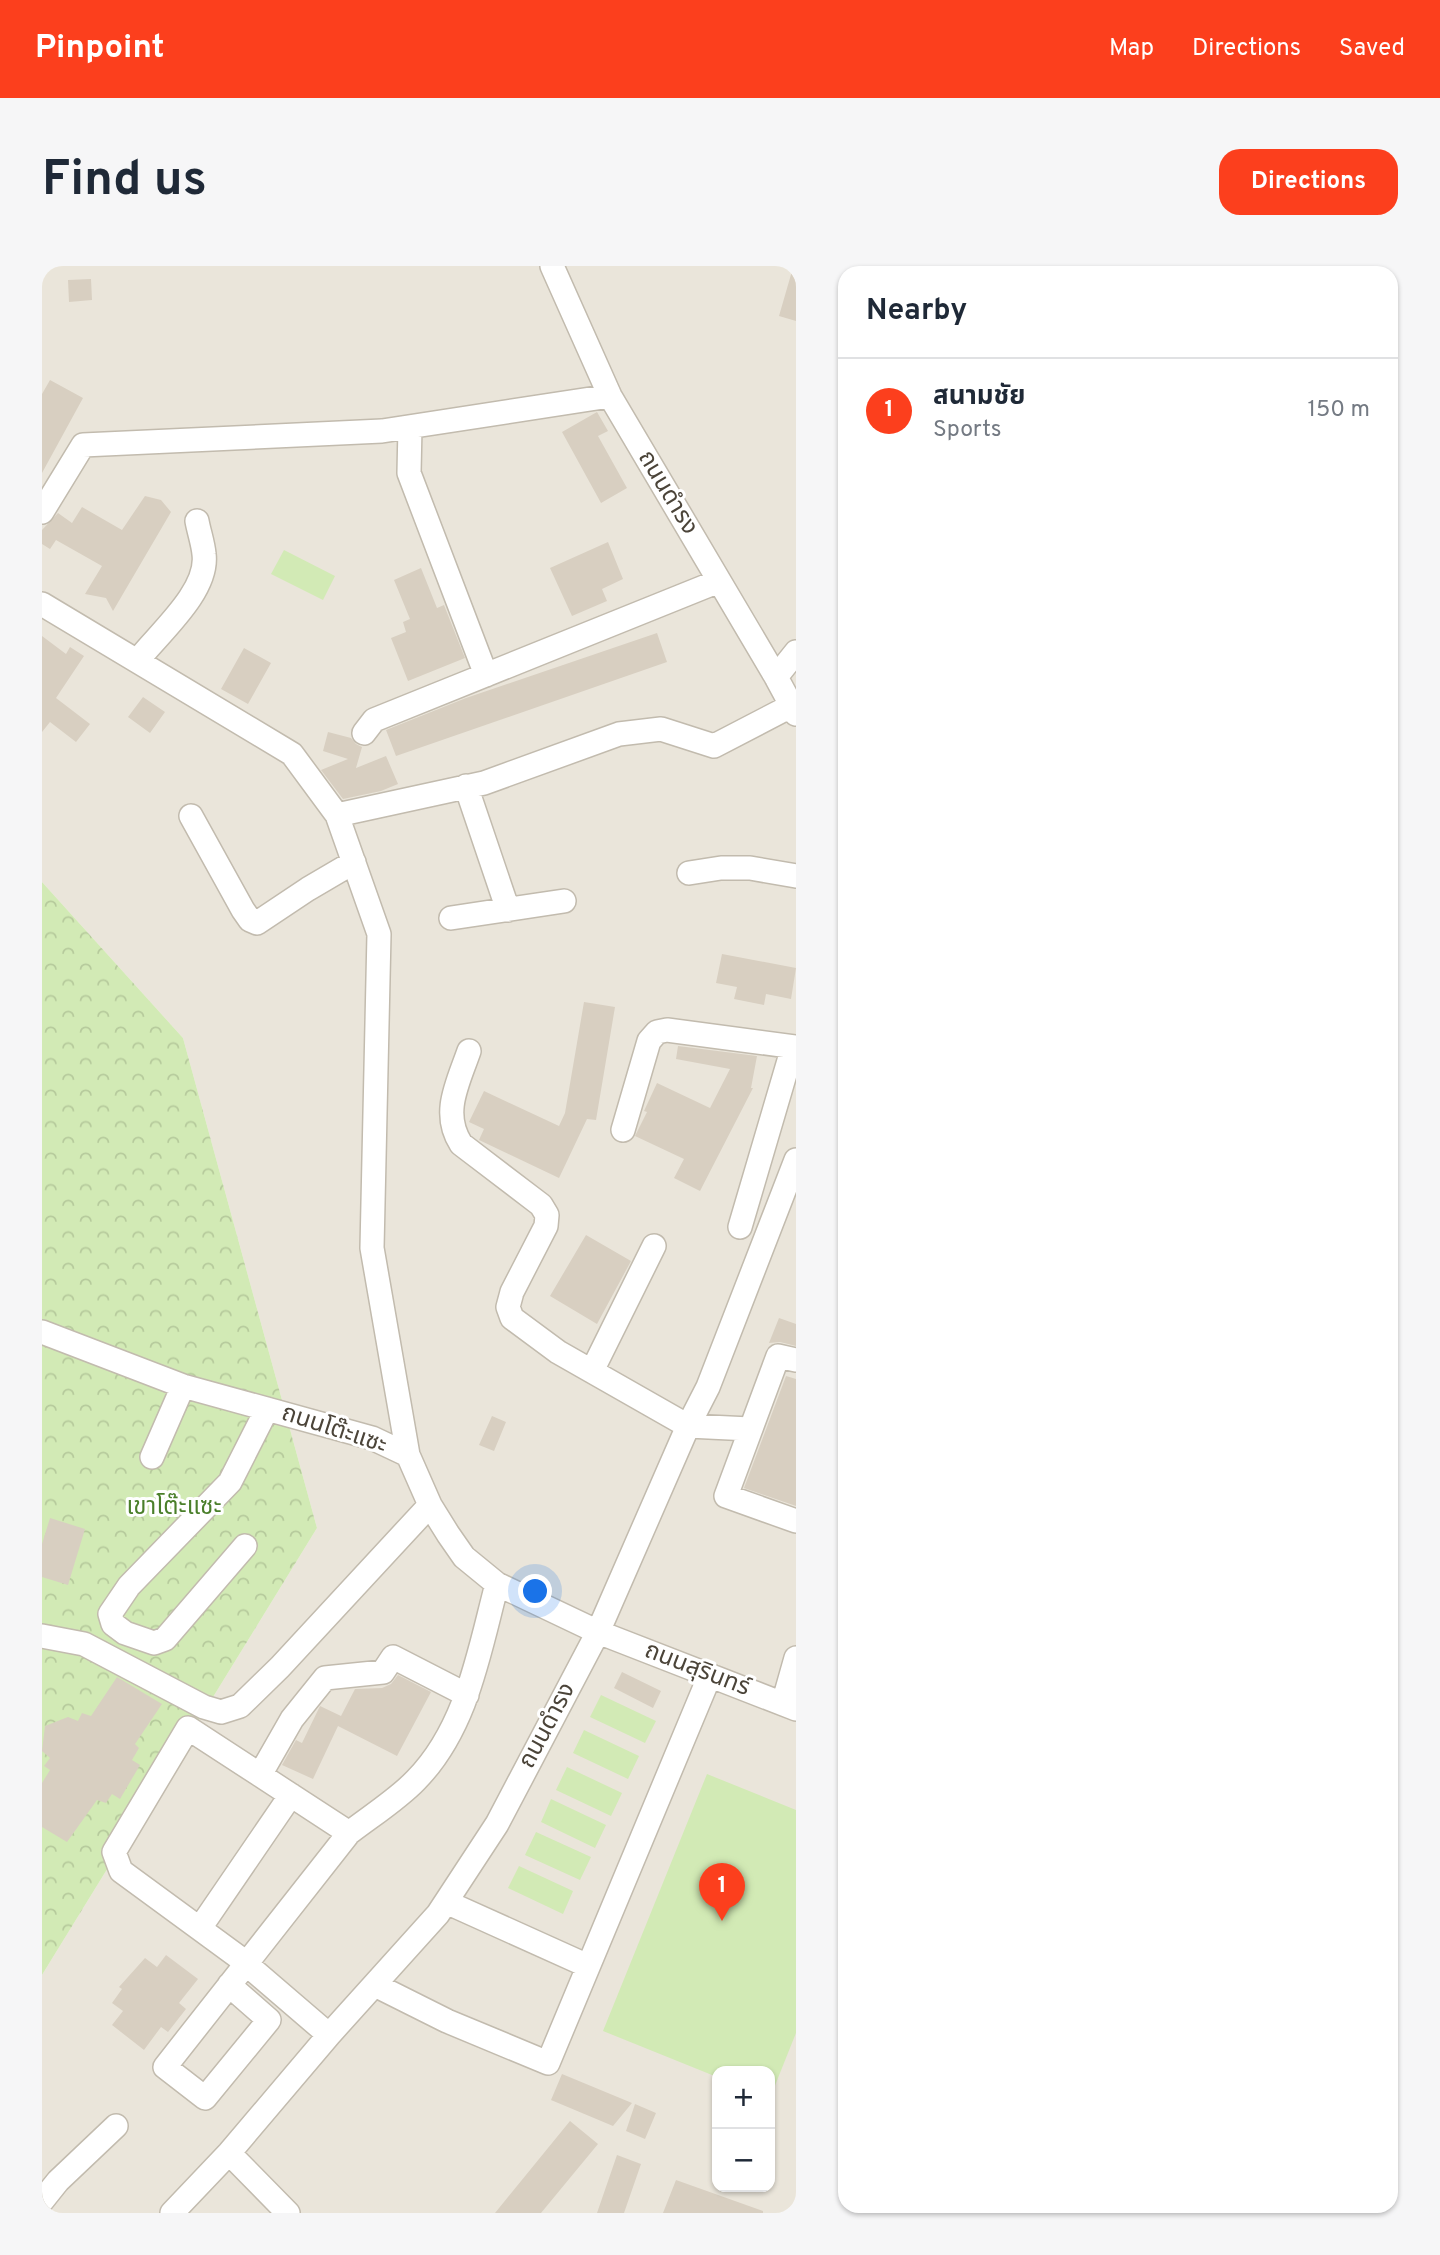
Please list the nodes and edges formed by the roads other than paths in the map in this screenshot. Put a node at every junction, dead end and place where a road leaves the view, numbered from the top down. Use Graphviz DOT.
graph roads {
  1 [pos="552,266"];
  2 [pos="610,396"];
  3 [pos="410,427"];
  4 [pos="42,512"];
  5 [pos="197,521"];
  6 [pos="719,581"];
  7 [pos="42,604"];
  8 [pos="796,652"];
  9 [pos="138,660"];
  10 [pos="486,675"];
  11 [pos="776,677"];
  12 [pos="794,710"];
  13 [pos="364,733"];
  14 [pos="466,786"];
  15 [pos="337,815"];
  16 [pos="191,816"];
  17 [pos="354,862"];
  18 [pos="689,873"];
  19 [pos="796,876"];
  20 [pos="564,901"];
  21 [pos="508,910"];
  22 [pos="451,918"];
  23 [pos="795,1047"];
  24 [pos="469,1051"];
  25 [pos="623,1130"];
  26 [pos="796,1160"];
  27 [pos="740,1227"];
  28 [pos="654,1247"];
  29 [pos="42,1332"];
  30 [pos="796,1360"];
  31 [pos="592,1371"];
  32 [pos="183,1386"];
  33 [pos="267,1409"];
  34 [pos="688,1426"];
  35 [pos="750,1429"];
  36 [pos="408,1455"];
  37 [pos="152,1457"];
  38 [pos="430,1504"];
  39 [pos="796,1521"];
  40 [pos="245,1546"];
  41 [pos="497,1584"];
  42 [pos="598,1632"];
  43 [pos="42,1636"];
  44 [pos="796,1658"];
  45 [pos="710,1675"];
  46 [pos="467,1695"];
  47 [pos="790,1707"];
  48 [pos="260,1775"];
  49 [pos="291,1795"];
  50 [pos="349,1833"];
  51 [pos="446,1902"];
  52 [pos="200,1928"];
  53 [pos="245,1963"];
  54 [pos="588,1966"];
  55 [pos="229,1985"];
  56 [pos="375,1985"];
  57 [pos="329,2035"];
  58 [pos="116,2126"];
  59 [pos="229,2153"];
  60 [pos="42,2201"];
  61 [pos="172,2213"];
  62 [pos="288,2213"];
  1 -- 2 [label="street, ถนนดำรง"];
  2 -- 3 [label="street"];
  2 -- 6 [label="street, ถนนดำรง"];
  3 -- 4 [label="street"];
  3 -- 10 [label="street"];
  5 -- 9 [label="street"];
  6 -- 10 [label="street"];
  6 -- 11 [label="street, ถนนดำรง"];
  7 -- 9 [label="street"];
  8 -- 11 [label="street"];
  9 -- 15 [label="street"];
  10 -- 13 [label="street"];
  11 -- 12 [label="street, ถนนดำรง"];
  12 -- 14 [label="street"];
  14 -- 15 [label="street"];
  14 -- 21 [label="street"];
  15 -- 17 [label="street"];
  16 -- 17 [label="street"];
  17 -- 36 [label="street"];
  18 -- 19 [label="street"];
  20 -- 21 [label="street"];
  21 -- 22 [label="street"];
  23 -- 25 [label="street"];
  23 -- 27 [label="street"];
  24 -- 31 [label="street"];
  26 -- 34 [label="street, ถนนดำรง"];
  28 -- 31 [label="street"];
  29 -- 32 [label="street, ถนนโต๊ะแซะ"];
  30 -- 35 [label="street"];
  31 -- 34 [label="street"];
  32 -- 33 [label="street, ถนนโต๊ะแซะ"];
  32 -- 37 [label="street"];
  33 -- 36 [label="street, ถนนโต๊ะแซะ"];
  33 -- 40 [label="street"];
  34 -- 35 [label="street"];
  34 -- 42 [label="street, ถนนดำรง"];
  35 -- 39 [label="street"];
  36 -- 38 [label="street, ถนนโต๊ะแซะ"];
  38 -- 41 [label="street, ถนนโต๊ะแซะ"];
  38 -- 43 [label="street"];
  41 -- 42 [label="street, ถนนโต๊ะแซะ"];
  41 -- 46 [label="street"];
  42 -- 45 [label="street, ถนนสุรินทร์"];
  42 -- 51 [label="street, ถนนดำรง"];
  44 -- 47 [label="street"];
  45 -- 47 [label="street, ถนนสุรินทร์"];
  45 -- 54 [label="street"];
  46 -- 48 [label="street"];
  46 -- 50 [label="street"];
  48 -- 49 [label="street"];
  48 -- 52 [label="street"];
  49 -- 50 [label="street"];
  49 -- 52 [label="street"];
  50 -- 53 [label="street"];
  51 -- 54 [label="street"];
  51 -- 56 [label="street, ถนนดำรง"];
  52 -- 53 [label="street"];
  53 -- 55 [label="street"];
  53 -- 57 [label="street"];
  54 -- 56 [label="street"];
  55 -- 55 [label="street"];
  56 -- 57 [label="street, ถนนดำรง"];
  57 -- 59 [label="street, ถนนดำรง"];
  58 -- 60 [label="street"];
  59 -- 61 [label="street, ถนนดำรง"];
  59 -- 62 [label="street"];
}
